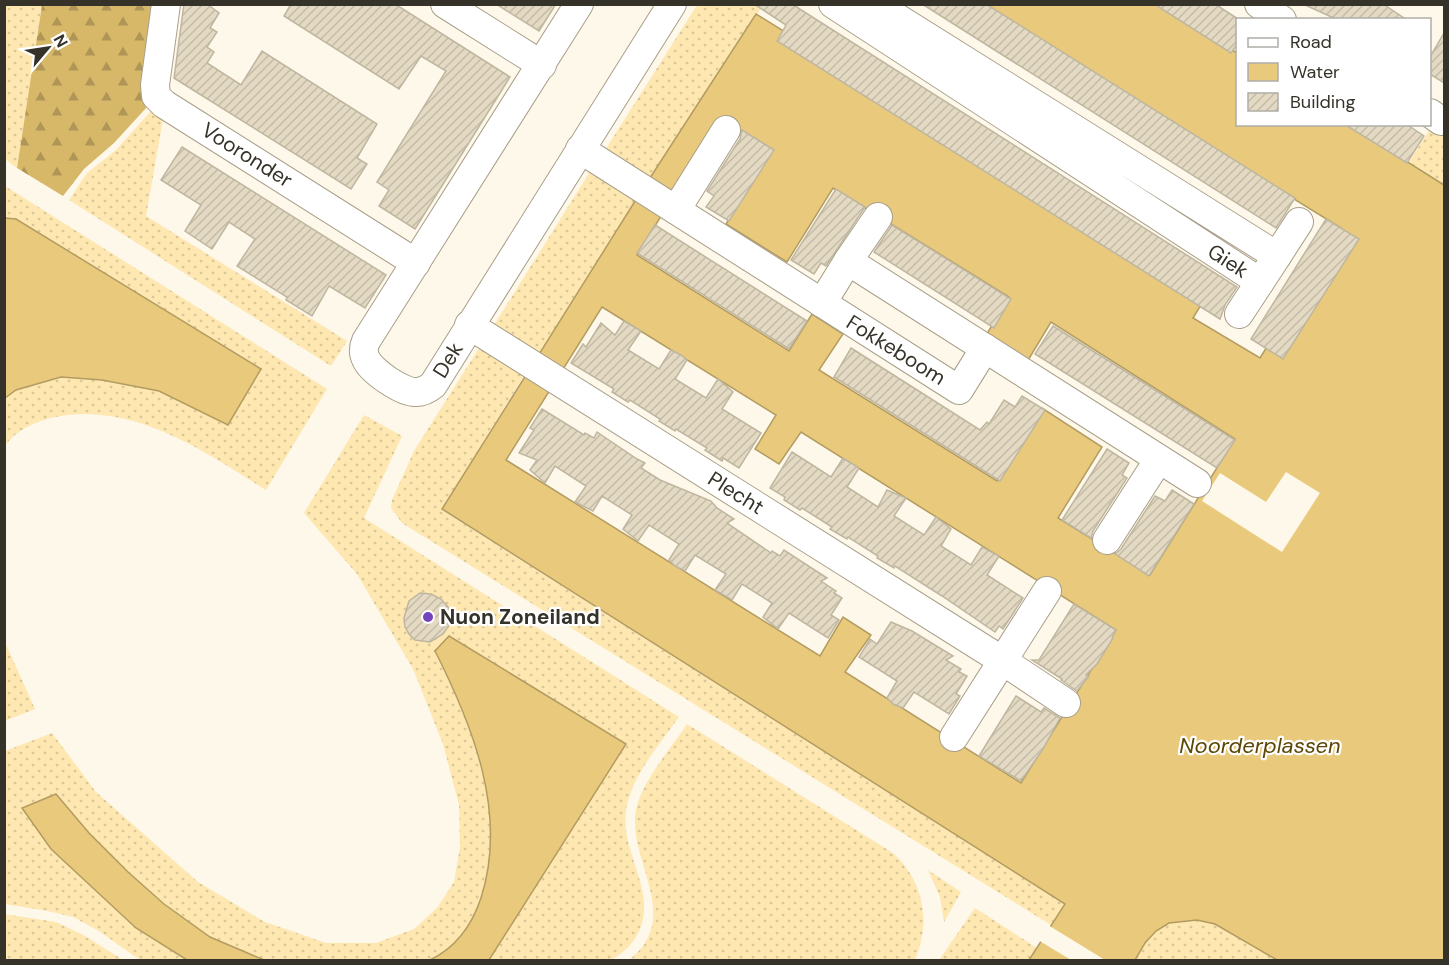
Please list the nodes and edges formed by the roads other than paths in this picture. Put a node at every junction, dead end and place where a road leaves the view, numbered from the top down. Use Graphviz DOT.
graph roads {
  1 [pos="166,4"];
  2 [pos="445,4"];
  3 [pos="579,4"];
  4 [pos="833,4"];
  5 [pos="875,4"];
  6 [pos="1259,4"];
  7 [pos="672,5"];
  8 [pos="1279,18"];
  9 [pos="542,65"];
  10 [pos="1431,114"];
  11 [pos="1444,120"];
  12 [pos="726,130"];
  13 [pos="580,149"];
  14 [pos="672,208"];
  15 [pos="878,217"];
  16 [pos="1299,222"];
  17 [pos="1277,256"];
  18 [pos="848,261"];
  19 [pos="416,263"];
  20 [pos="1260,282"];
  21 [pos="822,303"];
  22 [pos="1239,314"];
  23 [pos="469,325"];
  24 [pos="986,348"];
  25 [pos="1159,459"];
  26 [pos="1197,483"];
  27 [pos="1107,540"];
  28 [pos="1047,591"];
  29 [pos="1003,661"];
  30 [pos="1066,703"];
  31 [pos="954,737"];
  1 -- 19 [label="street, Vooronder"];
  2 -- 9 [label="street"];
  3 -- 9 [label="street, Dek"];
  4 -- 20 [label="street, Giek"];
  5 -- 17 [label="street, Giek"];
  6 -- 8 [label="street"];
  7 -- 13 [label="street, Dek"];
  9 -- 19 [label="street, Dek"];
  10 -- 11 [label="street"];
  12 -- 14 [label="street"];
  13 -- 14 [label="street, Fokkeboom"];
  13 -- 23 [label="street, Dek"];
  14 -- 21 [label="street, Fokkeboom"];
  15 -- 18 [label="street"];
  16 -- 17 [label="street"];
  17 -- 20 [label="street, Giek"];
  18 -- 21 [label="street"];
  18 -- 24 [label="street"];
  19 -- 23 [label="street, Dek"];
  20 -- 22 [label="street"];
  21 -- 24 [label="street, Fokkeboom"];
  23 -- 29 [label="street, Plecht"];
  24 -- 25 [label="street"];
  25 -- 26 [label="street"];
  25 -- 27 [label="street"];
  28 -- 29 [label="street"];
  29 -- 30 [label="street, Plecht"];
  29 -- 31 [label="street"];
}
